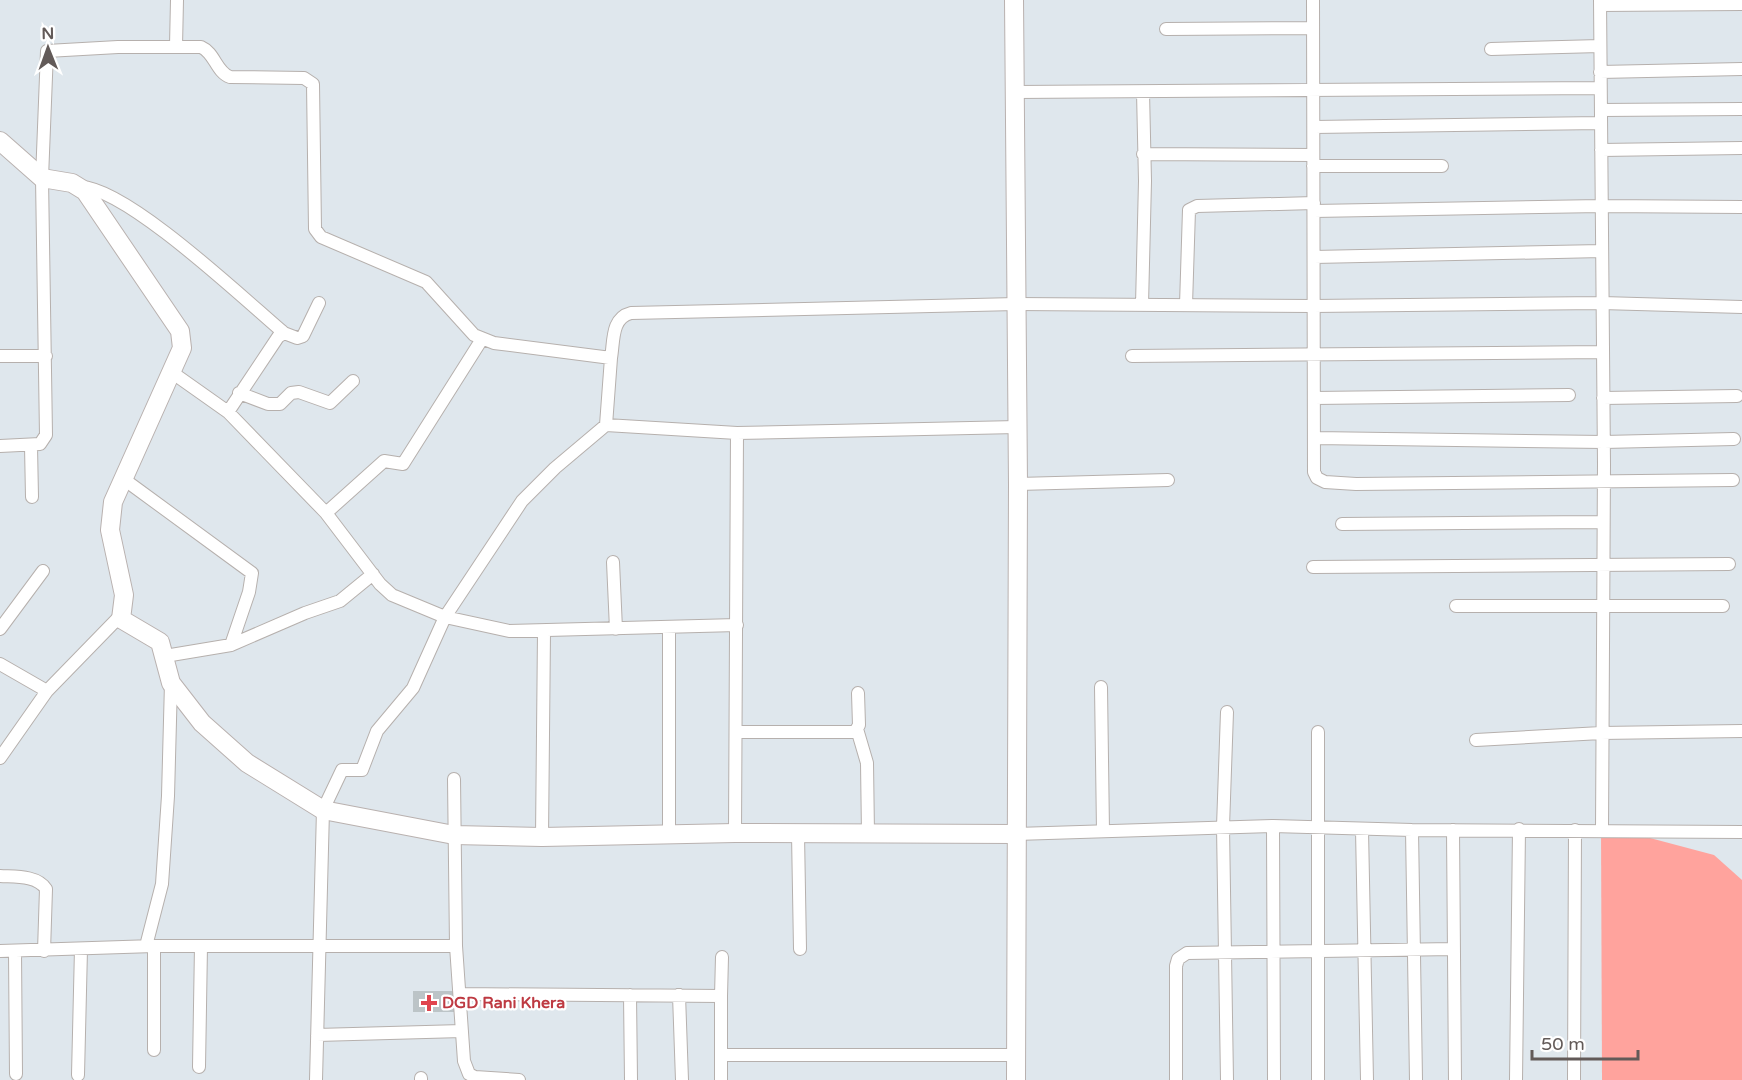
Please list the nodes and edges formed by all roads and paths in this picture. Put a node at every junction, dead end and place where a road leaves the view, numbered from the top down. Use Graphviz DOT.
graph roads {
  1 [pos="177,0"];
  2 [pos="1014,0"];
  3 [pos="1313,0"];
  4 [pos="1600,2"];
  5 [pos="1742,4"];
  6 [pos="1313,28"];
  7 [pos="1166,29"];
  8 [pos="176,46"];
  9 [pos="1600,46"];
  10 [pos="1491,49"];
  11 [pos="1742,69"];
  12 [pos="1600,72"];
  13 [pos="1600,88"];
  14 [pos="1014,92"];
  15 [pos="1143,92"];
  16 [pos="1313,92"];
  17 [pos="1742,109"];
  18 [pos="1601,110"];
  19 [pos="1601,123"];
  20 [pos="1314,127"];
  21 [pos="0,141"];
  22 [pos="1742,148"];
  23 [pos="1601,150"];
  24 [pos="1143,154"];
  25 [pos="1313,161"];
  26 [pos="1442,166"];
  27 [pos="42,178"];
  28 [pos="81,187"];
  29 [pos="1601,206"];
  30 [pos="1314,207"];
  31 [pos="1742,207"];
  32 [pos="1602,251"];
  33 [pos="1314,257"];
  34 [pos="319,303"];
  35 [pos="1602,303"];
  36 [pos="1016,304"];
  37 [pos="1142,305"];
  38 [pos="1186,305"];
  39 [pos="1313,306"];
  40 [pos="1742,308"];
  41 [pos="284,333"];
  42 [pos="482,339"];
  43 [pos="1603,352"];
  44 [pos="1314,353"];
  45 [pos="0,356"];
  46 [pos="46,356"];
  47 [pos="1132,356"];
  48 [pos="611,358"];
  49 [pos="170,371"];
  50 [pos="354,381"];
  51 [pos="239,393"];
  52 [pos="1569,395"];
  53 [pos="1737,396"];
  54 [pos="1314,398"];
  55 [pos="1603,398"];
  56 [pos="228,412"];
  57 [pos="606,425"];
  58 [pos="1017,427"];
  59 [pos="738,433"];
  60 [pos="1315,438"];
  61 [pos="1734,439"];
  62 [pos="1604,442"];
  63 [pos="0,446"];
  64 [pos="31,446"];
  65 [pos="125,480"];
  66 [pos="1168,480"];
  67 [pos="1604,480"];
  68 [pos="1733,480"];
  69 [pos="1018,484"];
  70 [pos="32,497"];
  71 [pos="326,513"];
  72 [pos="1603,522"];
  73 [pos="1342,524"];
  74 [pos="613,562"];
  75 [pos="1729,564"];
  76 [pos="1603,565"];
  77 [pos="1313,567"];
  78 [pos="43,571"];
  79 [pos="373,574"];
  80 [pos="1603,605"];
  81 [pos="1456,606"];
  82 [pos="1724,606"];
  83 [pos="121,615"];
  84 [pos="445,617"];
  85 [pos="737,625"];
  86 [pos="669,627"];
  87 [pos="0,630"];
  88 [pos="616,630"];
  89 [pos="544,632"];
  90 [pos="231,645"];
  91 [pos="165,656"];
  92 [pos="0,664"];
  93 [pos="171,683"];
  94 [pos="1101,687"];
  95 [pos="47,692"];
  96 [pos="858,693"];
  97 [pos="1227,712"];
  98 [pos="857,729"];
  99 [pos="1742,731"];
  100 [pos="736,732"];
  101 [pos="1318,732"];
  102 [pos="1601,733"];
  103 [pos="1476,740"];
  104 [pos="0,758"];
  105 [pos="453,779"];
  106 [pos="322,810"];
  107 [pos="1273,826"];
  108 [pos="1223,827"];
  109 [pos="1318,828"];
  110 [pos="1519,829"];
  111 [pos="1362,830"];
  112 [pos="1453,830"];
  113 [pos="1575,830"];
  114 [pos="1602,830"];
  115 [pos="1103,831"];
  116 [pos="1412,831"];
  117 [pos="1742,832"];
  118 [pos="735,833"];
  119 [pos="798,834"];
  120 [pos="868,834"];
  121 [pos="1016,834"];
  122 [pos="454,835"];
  123 [pos="669,835"];
  124 [pos="542,837"];
  125 [pos="0,876"];
  126 [pos="150,946"];
  127 [pos="201,946"];
  128 [pos="318,946"];
  129 [pos="456,946"];
  130 [pos="81,949"];
  131 [pos="800,949"];
  132 [pos="1318,949"];
  133 [pos="1363,949"];
  134 [pos="1454,949"];
  135 [pos="1274,950"];
  136 [pos="1414,950"];
  137 [pos="0,951"];
  138 [pos="44,951"];
  139 [pos="15,952"];
  140 [pos="1226,953"];
  141 [pos="722,957"];
  142 [pos="461,994"];
  143 [pos="630,994"];
  144 [pos="679,995"];
  145 [pos="722,996"];
  146 [pos="462,1031"];
  147 [pos="317,1035"];
  148 [pos="154,1050"];
  149 [pos="722,1055"];
  150 [pos="1016,1055"];
  151 [pos="199,1067"];
  152 [pos="16,1074"];
  153 [pos="78,1075"];
  154 [pos="316,1080"];
  155 [pos="519,1080"];
  156 [pos="631,1080"];
  157 [pos="682,1080"];
  158 [pos="722,1080"];
  159 [pos="1016,1080"];
  160 [pos="1176,1080"];
  161 [pos="1227,1080"];
  162 [pos="1274,1080"];
  163 [pos="1318,1080"];
  164 [pos="1367,1080"];
  165 [pos="1416,1080"];
  166 [pos="1455,1080"];
  167 [pos="1516,1080"];
  168 [pos="1574,1080"];
  1 -- 8 [label="street"];
  2 -- 14 [label="street"];
  3 -- 6 [label="street"];
  4 -- 5 [label="street"];
  4 -- 9 [label="street"];
  6 -- 7 [label="street"];
  6 -- 16 [label="street"];
  8 -- 27 [label="street"];
  8 -- 42 [label="street"];
  9 -- 10 [label="street"];
  9 -- 12 [label="street"];
  11 -- 12 [label="street"];
  12 -- 13 [label="street"];
  13 -- 16 [label="street"];
  13 -- 18 [label="street"];
  14 -- 15 [label="street"];
  14 -- 36 [label="street"];
  15 -- 16 [label="street"];
  15 -- 24 [label="street"];
  16 -- 20 [label="street"];
  17 -- 18 [label="street"];
  18 -- 19 [label="street"];
  19 -- 20 [label="street"];
  19 -- 23 [label="street"];
  20 -- 25 [label="street"];
  21 -- 27 [label="street"];
  22 -- 23 [label="street"];
  23 -- 29 [label="street"];
  24 -- 25 [label="street"];
  24 -- 37 [label="street"];
  25 -- 26 [label="street"];
  25 -- 30 [label="street"];
  27 -- 28 [label="street"];
  27 -- 46 [label="street"];
  28 -- 41 [label="street"];
  28 -- 49 [label="street"];
  29 -- 30 [label="street"];
  29 -- 31 [label="street"];
  29 -- 32 [label="street"];
  30 -- 33 [label="street"];
  30 -- 38 [label="street"];
  32 -- 33 [label="street"];
  32 -- 35 [label="street"];
  33 -- 39 [label="street"];
  34 -- 41 [label="street"];
  35 -- 39 [label="street"];
  35 -- 40 [label="street"];
  35 -- 43 [label="street"];
  36 -- 37 [label="street"];
  36 -- 48 [label="street"];
  36 -- 58 [label="street"];
  37 -- 38 [label="street"];
  38 -- 39 [label="street"];
  39 -- 44 [label="street"];
  41 -- 51 [label="street"];
  42 -- 48 [label="street"];
  42 -- 71 [label="street"];
  43 -- 44 [label="street"];
  43 -- 55 [label="street"];
  44 -- 47 [label="street"];
  44 -- 54 [label="street"];
  45 -- 46 [label="street"];
  46 -- 64 [label="street"];
  48 -- 57 [label="street"];
  49 -- 56 [label="street"];
  49 -- 65 [label="street"];
  50 -- 51 [label="street"];
  51 -- 56 [label="street"];
  52 -- 54 [label="street"];
  53 -- 55 [label="street"];
  54 -- 60 [label="street"];
  55 -- 62 [label="street"];
  56 -- 71 [label="street"];
  57 -- 59 [label="street"];
  57 -- 84 [label="street"];
  58 -- 59 [label="street"];
  58 -- 69 [label="street"];
  59 -- 85 [label="street"];
  60 -- 62 [label="street"];
  60 -- 67 [label="street"];
  61 -- 62 [label="street"];
  62 -- 67 [label="street"];
  63 -- 64 [label="street"];
  64 -- 70 [label="street"];
  65 -- 83 [label="street"];
  65 -- 90 [label="street"];
  66 -- 69 [label="street"];
  67 -- 68 [label="street"];
  67 -- 72 [label="street"];
  69 -- 121 [label="street"];
  71 -- 79 [label="street"];
  72 -- 73 [label="street"];
  72 -- 76 [label="street"];
  74 -- 88 [label="street"];
  75 -- 76 [label="street"];
  76 -- 77 [label="street"];
  76 -- 80 [label="street"];
  78 -- 87 [label="street"];
  79 -- 84 [label="street"];
  79 -- 90 [label="street"];
  80 -- 81 [label="street"];
  80 -- 82 [label="street"];
  80 -- 102 [label="street"];
  83 -- 91 [label="street"];
  83 -- 95 [label="street"];
  84 -- 89 [label="street"];
  84 -- 106 [label="street"];
  85 -- 86 [label="street"];
  85 -- 100 [label="street"];
  86 -- 88 [label="street"];
  86 -- 123 [label="street"];
  88 -- 89 [label="street"];
  89 -- 124 [label="street"];
  90 -- 91 [label="street"];
  91 -- 93 [label="street"];
  92 -- 95 [label="street"];
  93 -- 106 [label="street"];
  93 -- 126 [label="street"];
  94 -- 115 [label="street"];
  95 -- 104 [label="street"];
  96 -- 98 [label="street"];
  97 -- 108 [label="street"];
  98 -- 100 [label="street"];
  98 -- 120 [label="street"];
  99 -- 102 [label="street"];
  100 -- 118 [label="street"];
  101 -- 109 [label="street"];
  102 -- 103 [label="street"];
  102 -- 114 [label="street"];
  105 -- 122 [label="street"];
  106 -- 122 [label="street"];
  106 -- 128 [label="street"];
  107 -- 108 [label="street"];
  107 -- 109 [label="street"];
  107 -- 135 [label="street"];
  108 -- 115 [label="street"];
  108 -- 140 [label="street"];
  109 -- 111 [label="street"];
  109 -- 132 [label="street"];
  110 -- 112 [label="street"];
  110 -- 113 [label="street"];
  110 -- 167 [label="street"];
  111 -- 116 [label="street"];
  111 -- 133 [label="street"];
  112 -- 116 [label="street"];
  112 -- 134 [label="street"];
  113 -- 114 [label="street"];
  113 -- 168 [label="street"];
  114 -- 117 [label="street"];
  115 -- 121 [label="street"];
  116 -- 136 [label="street"];
  118 -- 119 [label="street"];
  118 -- 123 [label="street"];
  119 -- 120 [label="street"];
  119 -- 131 [label="street"];
  120 -- 121 [label="street"];
  121 -- 150 [label="street"];
  122 -- 124 [label="street"];
  122 -- 129 [label="street"];
  123 -- 124 [label="street"];
  125 -- 138 [label="street"];
  126 -- 127 [label="street"];
  126 -- 130 [label="street"];
  126 -- 148 [label="street"];
  127 -- 128 [label="street"];
  127 -- 151 [label="street"];
  128 -- 129 [label="street"];
  128 -- 147 [label="street"];
  129 -- 142 [label="street"];
  130 -- 138 [label="street"];
  130 -- 153 [label="street"];
  132 -- 133 [label="street"];
  132 -- 135 [label="street"];
  132 -- 163 [label="street"];
  133 -- 136 [label="street"];
  133 -- 164 [label="street"];
  134 -- 136 [label="street"];
  134 -- 166 [label="street"];
  135 -- 140 [label="street"];
  135 -- 162 [label="street"];
  136 -- 165 [label="street"];
  137 -- 139 [label="street"];
  138 -- 139 [label="street"];
  139 -- 152 [label="street"];
  140 -- 160 [label="street"];
  140 -- 161 [label="street"];
  141 -- 145 [label="street"];
  142 -- 143 [label="street"];
  142 -- 146 [label="street"];
  143 -- 144 [label="street"];
  143 -- 156 [label="street"];
  144 -- 145 [label="street"];
  144 -- 157 [label="street"];
  145 -- 149 [label="street"];
  146 -- 147 [label="street"];
  146 -- 155 [label="street"];
  147 -- 154 [label="street"];
  149 -- 150 [label="street"];
  149 -- 158 [label="street"];
  150 -- 159 [label="street"];
}
